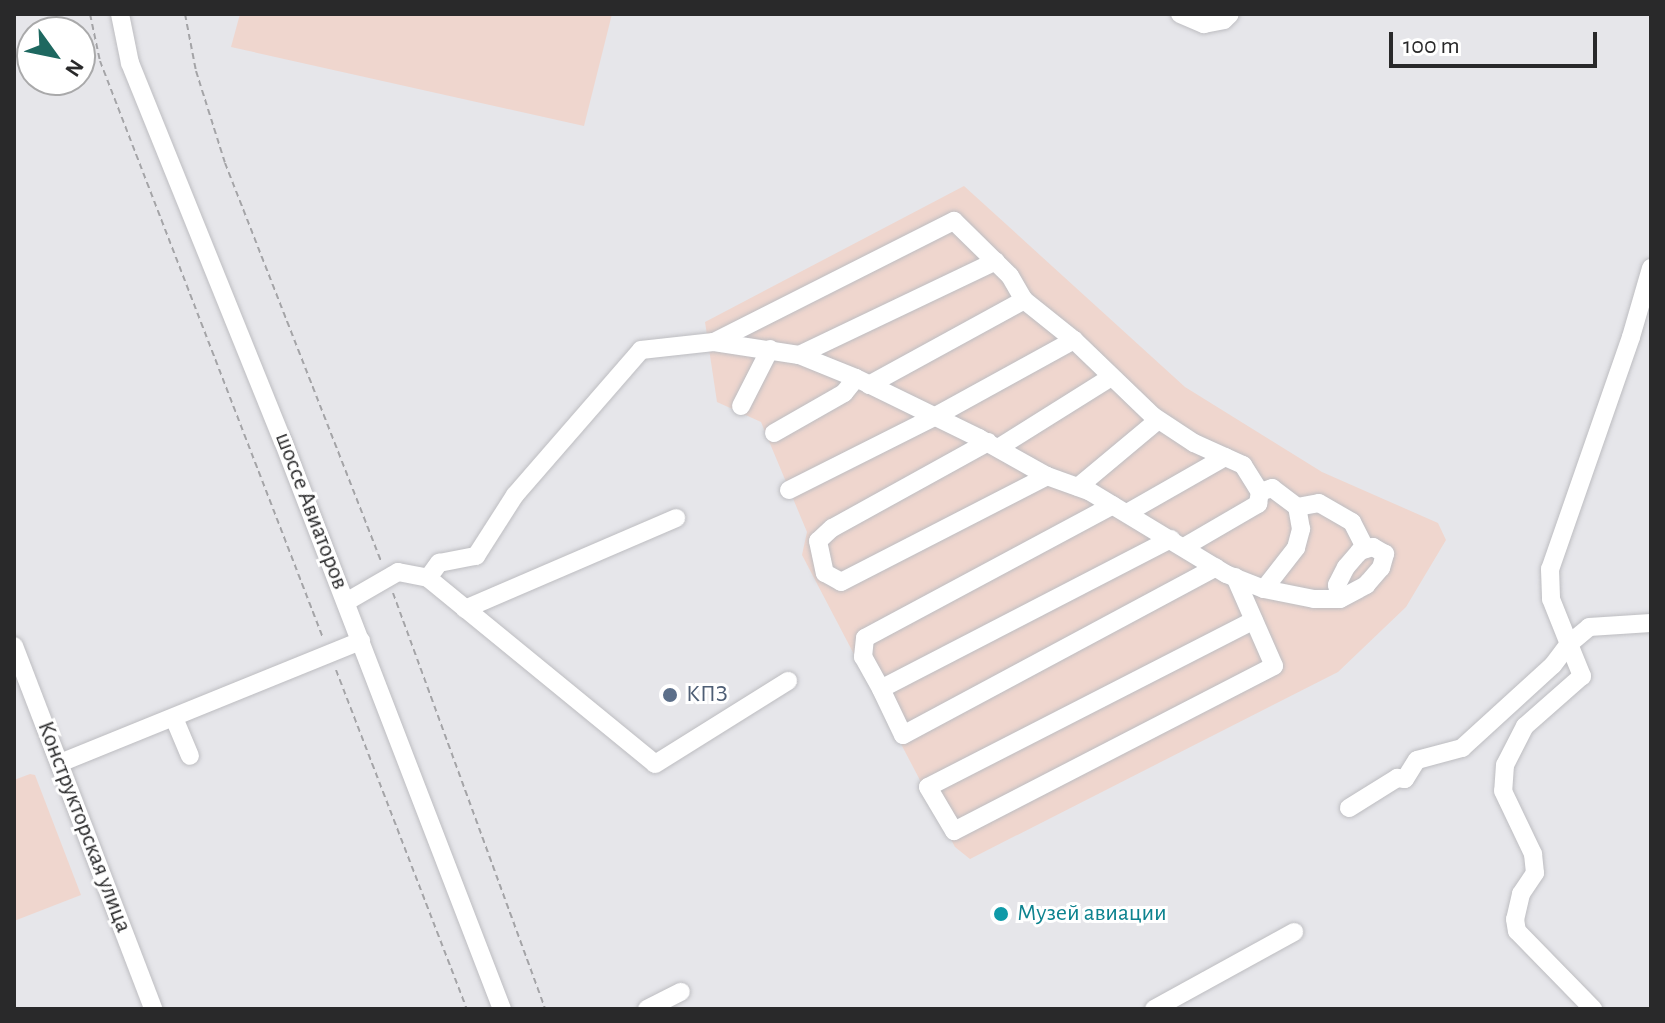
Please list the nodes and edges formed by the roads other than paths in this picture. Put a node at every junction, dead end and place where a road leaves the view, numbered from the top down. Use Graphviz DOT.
graph roads {
  1 [pos="120,14"];
  2 [pos="1180,14"];
  3 [pos="1230,14"];
  4 [pos="996,261"];
  5 [pos="1651,268"];
  6 [pos="1024,300"];
  7 [pos="1074,340"];
  8 [pos="714,342"];
  9 [pos="770,349"];
  10 [pos="799,355"];
  11 [pos="1111,377"];
  12 [pos="862,381"];
  13 [pos="741,406"];
  14 [pos="934,417"];
  15 [pos="1158,420"];
  16 [pos="774,433"];
  17 [pos="993,445"];
  18 [pos="1225,457"];
  19 [pos="1047,476"];
  20 [pos="1078,487"];
  21 [pos="789,490"];
  22 [pos="1260,492"];
  23 [pos="1297,507"];
  24 [pos="1120,509"];
  25 [pos="676,518"];
  26 [pos="1178,543"];
  27 [pos="1366,549"];
  28 [pos="1216,567"];
  29 [pos="1235,577"];
  30 [pos="428,578"];
  31 [pos="1264,589"];
  32 [pos="1340,599"];
  33 [pos="346,602"];
  34 [pos="465,609"];
  35 [pos="1254,620"];
  36 [pos="1651,623"];
  37 [pos="361,641"];
  38 [pos="1569,644"];
  39 [pos="14,646"];
  40 [pos="788,681"];
  41 [pos="881,689"];
  42 [pos="174,718"];
  43 [pos="190,756"];
  44 [pos="60,763"];
  45 [pos="1349,808"];
  46 [pos="1294,932"];
  47 [pos="681,992"];
  48 [pos="153,1009"];
  49 [pos="502,1009"];
  50 [pos="647,1009"];
  51 [pos="1154,1009"];
  52 [pos="1593,1009"];
  1 -- 33 [label="street, шоссе Авиаторов"];
  2 -- 3 [label="street"];
  4 -- 6 [label="street"];
  4 -- 8 [label="street"];
  4 -- 10 [label="street"];
  5 -- 38 [label="street"];
  6 -- 7 [label="street"];
  6 -- 12 [label="street"];
  7 -- 11 [label="street"];
  7 -- 14 [label="street"];
  8 -- 9 [label="street"];
  8 -- 30 [label="street"];
  9 -- 10 [label="street"];
  9 -- 13 [label="street"];
  10 -- 12 [label="street"];
  11 -- 15 [label="street"];
  11 -- 17 [label="street"];
  12 -- 14 [label="street"];
  12 -- 16 [label="street"];
  14 -- 17 [label="street"];
  14 -- 21 [label="street"];
  15 -- 18 [label="street"];
  15 -- 20 [label="street"];
  17 -- 19 [label="street"];
  17 -- 19 [label="street"];
  18 -- 22 [label="street"];
  18 -- 24 [label="street"];
  19 -- 20 [label="street"];
  20 -- 24 [label="street"];
  22 -- 23 [label="street"];
  22 -- 26 [label="street"];
  23 -- 27 [label="street"];
  23 -- 31 [label="street"];
  24 -- 26 [label="street"];
  24 -- 41 [label="street"];
  25 -- 34 [label="street"];
  26 -- 28 [label="street"];
  26 -- 41 [label="street"];
  27 -- 32 [label="street"];
  27 -- 32 [label="street"];
  28 -- 29 [label="street"];
  28 -- 41 [label="street"];
  29 -- 31 [label="street"];
  29 -- 35 [label="street"];
  30 -- 33 [label="street"];
  30 -- 34 [label="street"];
  31 -- 32 [label="street"];
  33 -- 37 [label="street, шоссе Авиаторов"];
  34 -- 40 [label="street"];
  35 -- 35 [label="street"];
  36 -- 38 [label="street"];
  37 -- 42 [label="street"];
  37 -- 49 [label="street, шоссе Авиаторов"];
  38 -- 45 [label="street"];
  38 -- 52 [label="street"];
  39 -- 44 [label="street, Конструкторская улица"];
  42 -- 43 [label="street"];
  42 -- 44 [label="street"];
  44 -- 48 [label="street, Конструкторская улица"];
  46 -- 51 [label="street"];
  47 -- 50 [label="street"];
}
